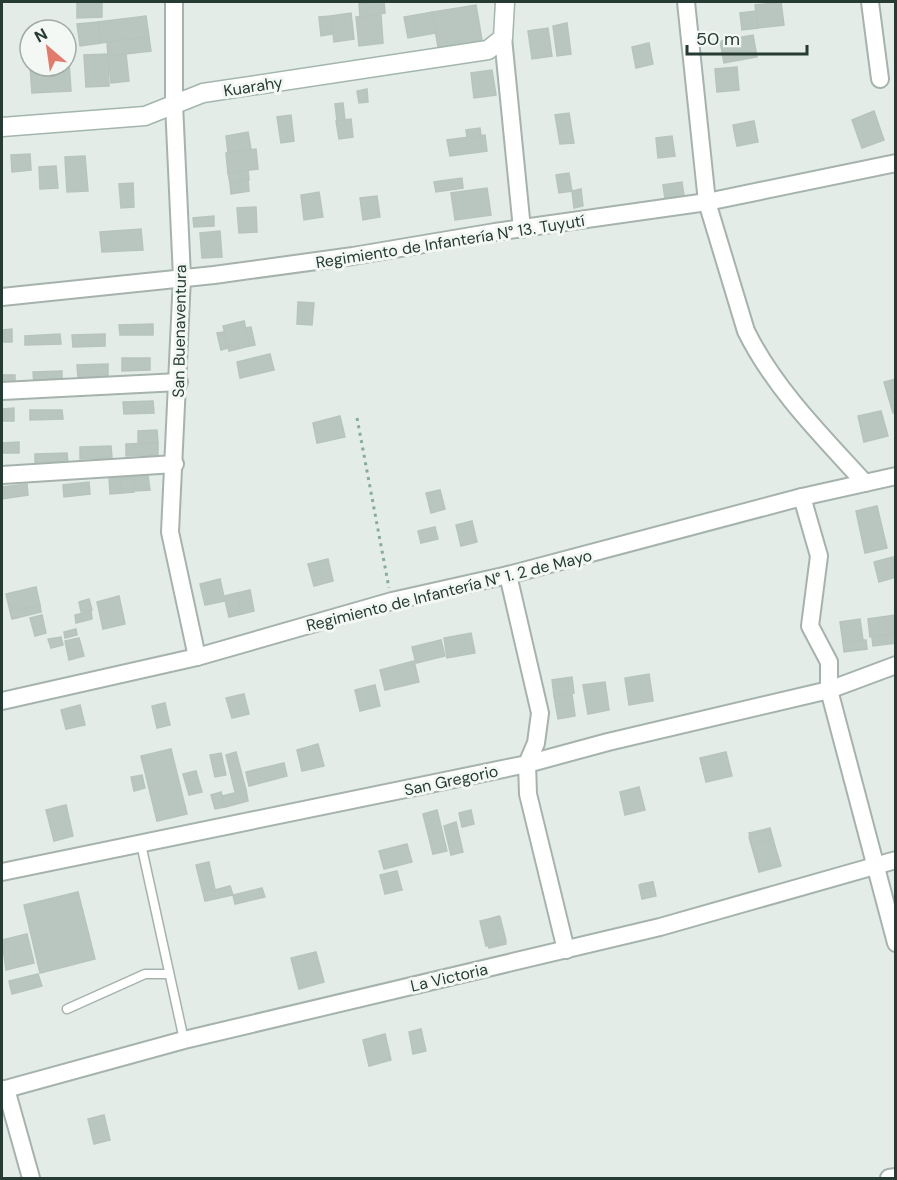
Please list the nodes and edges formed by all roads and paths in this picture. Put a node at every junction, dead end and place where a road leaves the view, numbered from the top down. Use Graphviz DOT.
graph roads {
  1 [pos="174,2"];
  2 [pos="505,2"];
  3 [pos="686,2"];
  4 [pos="870,2"];
  5 [pos="503,38"];
  6 [pos="880,79"];
  7 [pos="174,104"];
  8 [pos="2,126"];
  9 [pos="896,163"];
  10 [pos="707,202"];
  11 [pos="522,229"];
  12 [pos="182,277"];
  13 [pos="2,297"];
  14 [pos="179,382"];
  15 [pos="2,391"];
  16 [pos="357,418"];
  17 [pos="175,464"];
  18 [pos="2,475"];
  19 [pos="896,476"];
  20 [pos="865,483"];
  21 [pos="802,497"];
  22 [pos="508,575"];
  23 [pos="392,601"];
  24 [pos="197,657"];
  25 [pos="896,665"];
  26 [pos="829,690"];
  27 [pos="2,701"];
  28 [pos="527,764"];
  29 [pos="141,844"];
  30 [pos="896,860"];
  31 [pos="874,865"];
  32 [pos="2,872"];
  33 [pos="896,943"];
  34 [pos="566,950"];
  35 [pos="169,974"];
  36 [pos="67,1009"];
  37 [pos="184,1040"];
  38 [pos="4,1089"];
  39 [pos="896,1177"];
  40 [pos="32,1179"];
  41 [pos="889,1179"];
  1 -- 7 [label="street, San Buenaventura"];
  2 -- 5 [label="street"];
  3 -- 10 [label="street"];
  4 -- 6 [label="street"];
  5 -- 7 [label="street, Kuarahy"];
  5 -- 11 [label="street"];
  7 -- 8 [label="street, Kuarahy"];
  7 -- 12 [label="street, San Buenaventura"];
  9 -- 10 [label="street, Regimiento de Infantería N° 13. Tuyutí"];
  10 -- 11 [label="street, Regimiento de Infantería N° 13. Tuyutí"];
  10 -- 20 [label="street"];
  11 -- 12 [label="street, Regimiento de Infantería N° 13. Tuyutí"];
  12 -- 13 [label="street, Regimiento de Infantería N° 13. Tuyutí"];
  12 -- 14 [label="street, San Buenaventura"];
  14 -- 15 [label="street"];
  14 -- 17 [label="street, San Buenaventura"];
  16 -- 23 [label="path"];
  17 -- 18 [label="street"];
  17 -- 24 [label="street, San Buenaventura"];
  19 -- 20 [label="street, Regimiento de Infantería N° 1. 2 de Mayo"];
  20 -- 21 [label="street, Regimiento de Infantería N° 1. 2 de Mayo"];
  21 -- 22 [label="street, Regimiento de Infantería N° 1. 2 de Mayo"];
  21 -- 26 [label="street"];
  22 -- 23 [label="street, Regimiento de Infantería N° 1. 2 de Mayo"];
  22 -- 28 [label="street"];
  23 -- 24 [label="street, Regimiento de Infantería N° 1. 2 de Mayo"];
  24 -- 27 [label="street, Regimiento de Infantería N° 1. 2 de Mayo"];
  25 -- 26 [label="street, San Gregorio"];
  26 -- 28 [label="street, San Gregorio"];
  26 -- 31 [label="street"];
  28 -- 29 [label="street, San Gregorio"];
  28 -- 34 [label="street"];
  29 -- 32 [label="street, San Gregorio"];
  29 -- 35 [label="lane"];
  30 -- 31 [label="street, La Victoria"];
  31 -- 33 [label="street"];
  31 -- 34 [label="street, La Victoria"];
  34 -- 37 [label="street, La Victoria"];
  35 -- 36 [label="lane"];
  35 -- 37 [label="lane"];
  37 -- 38 [label="street, La Victoria"];
  38 -- 40 [label="street"];
  39 -- 41 [label="street"];
}
